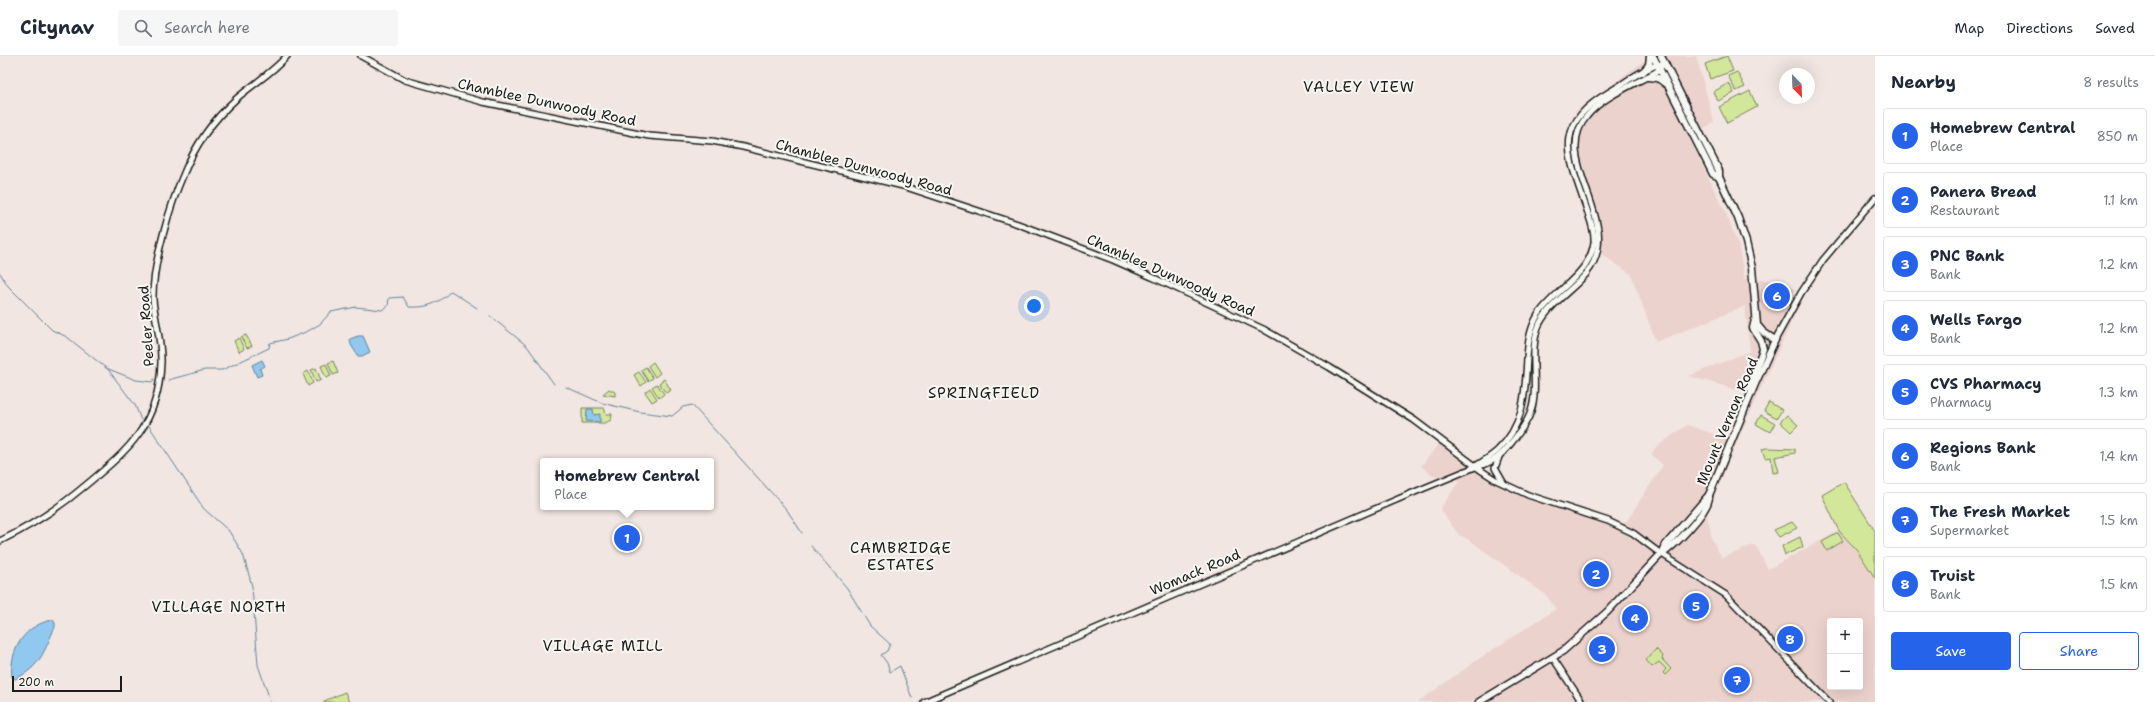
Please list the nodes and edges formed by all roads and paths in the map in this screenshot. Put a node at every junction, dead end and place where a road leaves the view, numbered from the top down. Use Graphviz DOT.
graph roads {
  1 [pos="287,56"];
  2 [pos="361,56"];
  3 [pos="1652,56"];
  4 [pos="1661,56"];
  5 [pos="1665,63"];
  6 [pos="1658,67"];
  7 [pos="1645,74"];
  8 [pos="1667,84"];
  9 [pos="1719,177"];
  10 [pos="1875,198"];
  11 [pos="1756,319"];
  12 [pos="1775,340"];
  13 [pos="1749,397"];
  14 [pos="1500,457"];
  15 [pos="1476,467"];
  16 [pos="1504,484"];
  17 [pos="0,541"];
  18 [pos="1662,554"];
  19 [pos="1553,658"];
  20 [pos="924,702"];
  21 [pos="1479,702"];
  22 [pos="1582,702"];
  23 [pos="1829,702"];
  1 -- 17 [label="street, Peeler Road"];
  2 -- 15 [label="street, Chamblee Dunwoody Road"];
  3 -- 6 [label="main road"];
  3 -- 7 [label="main road"];
  4 -- 5 [label="main road"];
  5 -- 6 [label="street"];
  5 -- 9 [label="main road"];
  6 -- 7 [label="street"];
  6 -- 8 [label="main road"];
  7 -- 8 [label="main road"];
  7 -- 14 [label="street"];
  7 -- 15 [label="street"];
  8 -- 9 [label="main road"];
  9 -- 11 [label="main road"];
  10 -- 12 [label="street, Mount Vernon Road"];
  11 -- 12 [label="main road"];
  11 -- 13 [label="main road"];
  12 -- 13 [label="main road, Mount Vernon Road"];
  13 -- 18 [label="main road, Mount Vernon Road"];
  14 -- 15 [label="street"];
  14 -- 16 [label="street"];
  15 -- 16 [label="street, Chamblee Dunwoody Road"];
  15 -- 20 [label="street, Womack Road"];
  16 -- 18 [label="street, Chamblee Dunwoody Road"];
  18 -- 19 [label="main road, Mount Vernon Road"];
  18 -- 23 [label="street, Chamblee Dunwoody Road"];
  19 -- 21 [label="main road, Mount Vernon Road"];
  19 -- 22 [label="street"];
}
